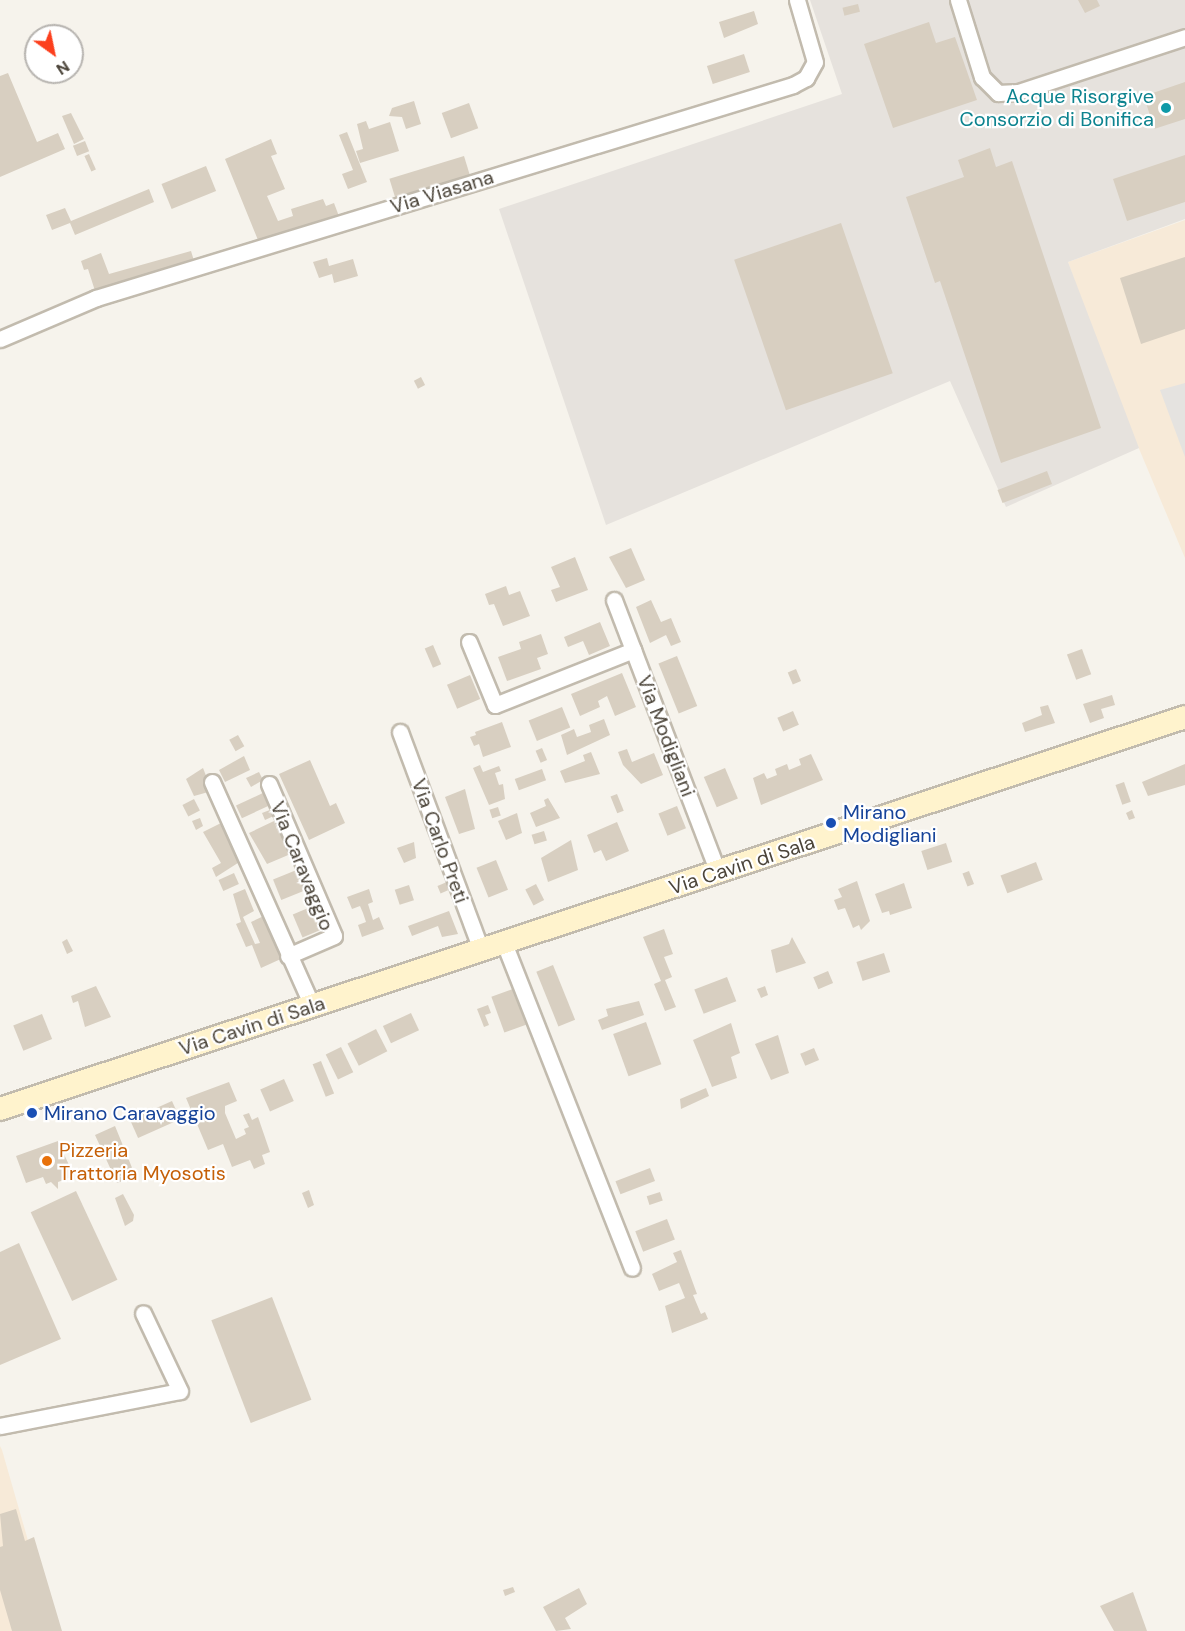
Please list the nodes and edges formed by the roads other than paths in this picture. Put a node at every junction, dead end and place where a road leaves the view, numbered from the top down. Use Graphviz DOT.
graph roads {
  1 [pos="797,0"];
  2 [pos="958,0"];
  3 [pos="1185,37"];
  4 [pos="0,339"];
  5 [pos="614,600"];
  6 [pos="469,642"];
  7 [pos="633,650"];
  8 [pos="1185,717"];
  9 [pos="400,732"];
  10 [pos="212,782"];
  11 [pos="269,784"];
  12 [pos="718,873"];
  13 [pos="504,943"];
  14 [pos="480,950"];
  15 [pos="288,956"];
  16 [pos="312,1006"];
  17 [pos="0,1109"];
  18 [pos="632,1268"];
  19 [pos="143,1313"];
  20 [pos="0,1426"];
  1 -- 4 [label="street, Via Viasana"];
  2 -- 3 [label="street"];
  5 -- 7 [label="street, Via Modigliani"];
  6 -- 7 [label="street"];
  7 -- 12 [label="street, Via Modigliani"];
  8 -- 12 [label="main road, Via Cavin di Sala"];
  9 -- 14 [label="street, Via Carlo Preti"];
  10 -- 15 [label="street"];
  11 -- 15 [label="street, Via Caravaggio"];
  12 -- 13 [label="main road, Via Cavin di Sala"];
  13 -- 14 [label="main road, Via Cavin di Sala"];
  13 -- 18 [label="street"];
  14 -- 16 [label="main road, Via Cavin di Sala"];
  15 -- 16 [label="street"];
  16 -- 17 [label="main road, Via Cavin di Sala"];
  19 -- 20 [label="street"];
}
